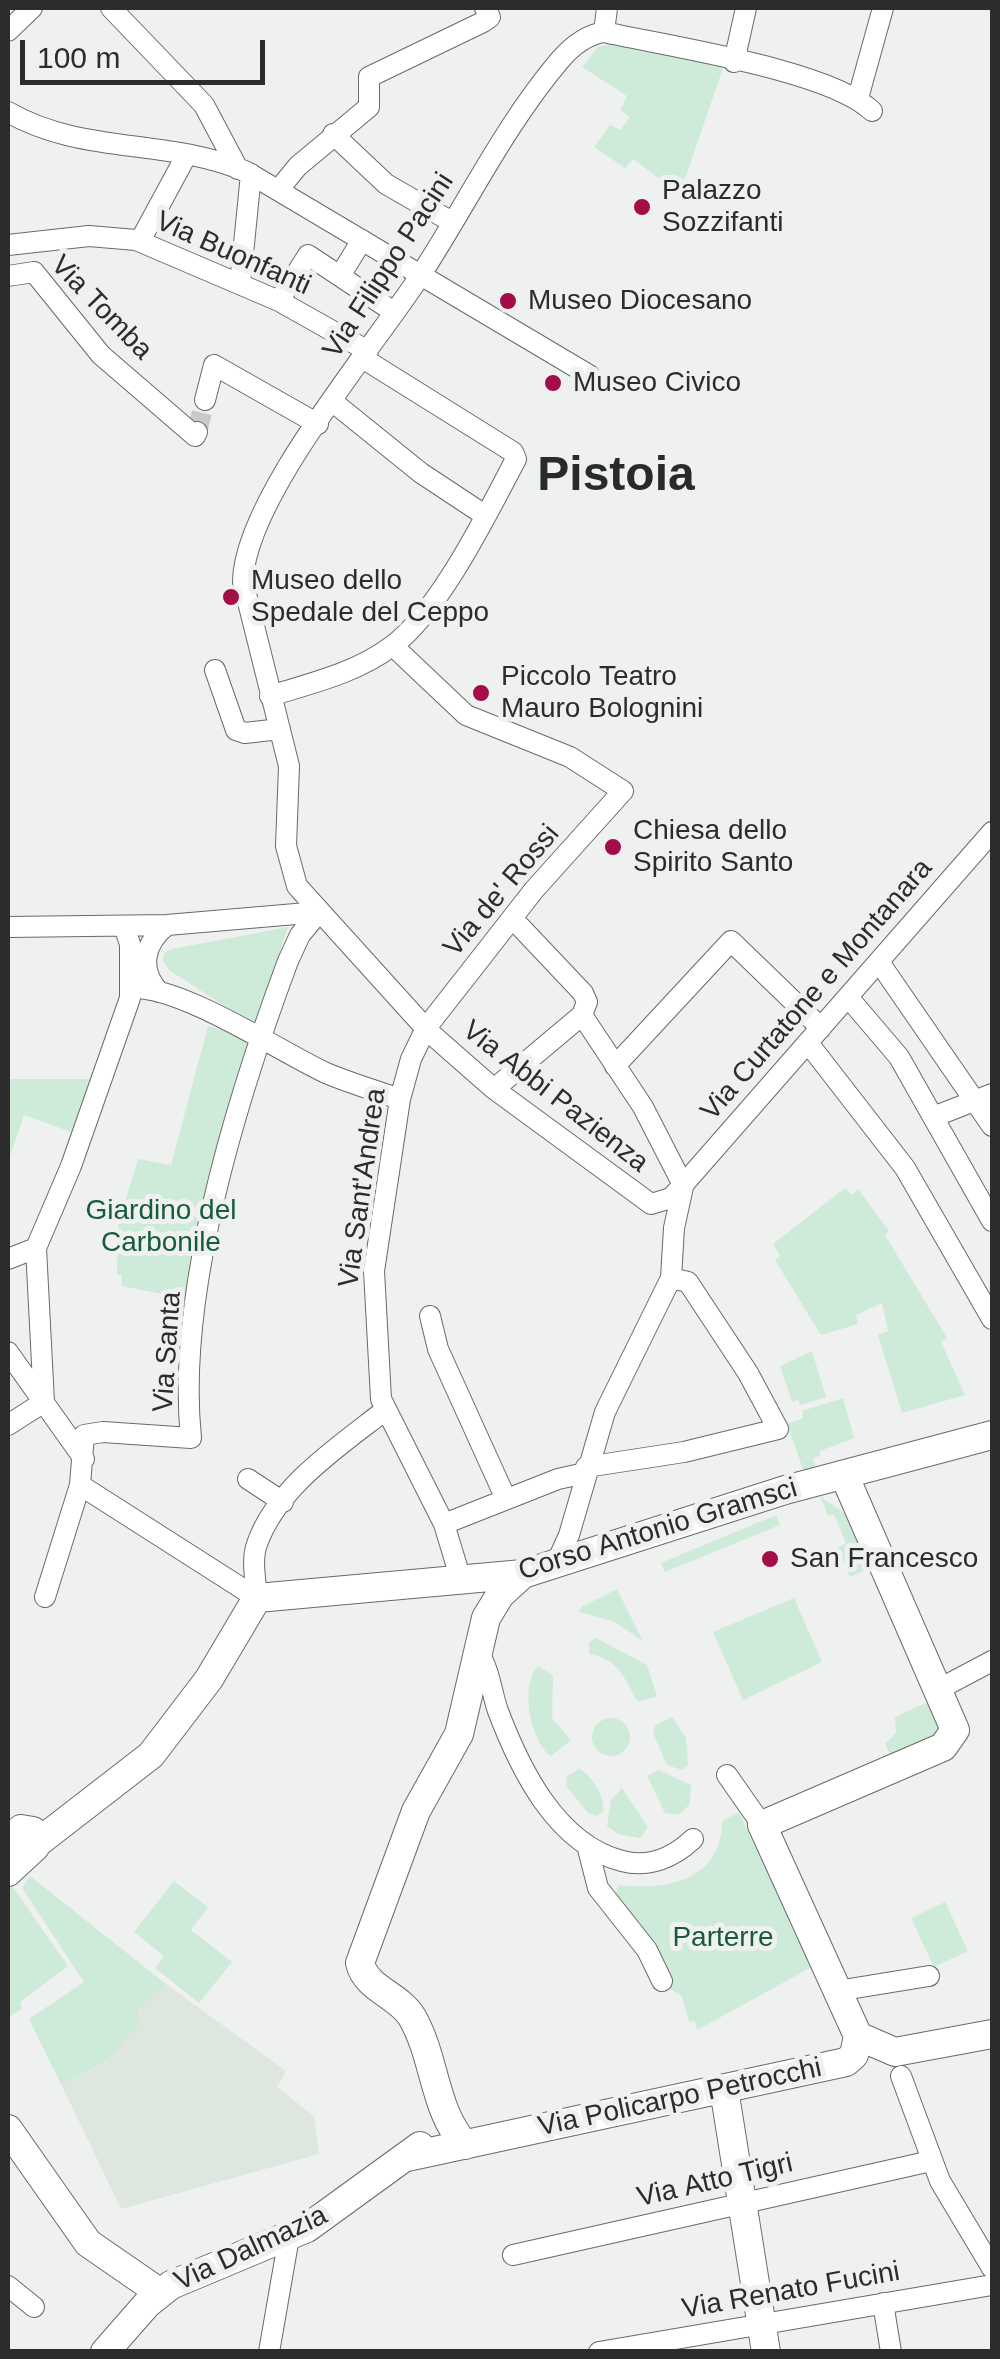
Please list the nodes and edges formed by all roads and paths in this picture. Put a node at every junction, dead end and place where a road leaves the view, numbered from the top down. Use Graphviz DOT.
graph roads {
  1 [pos="32,8"];
  2 [pos="111,8"];
  3 [pos="485,8"];
  4 [pos="606,8"];
  5 [pos="746,8"];
  6 [pos="882,8"];
  7 [pos="8,30"];
  8 [pos="604,32"];
  9 [pos="734,62"];
  10 [pos="8,112"];
  11 [pos="333,134"];
  12 [pos="182,156"];
  13 [pos="245,171"];
  14 [pos="279,189"];
  15 [pos="452,222"];
  16 [pos="362,240"];
  17 [pos="140,242"];
  18 [pos="8,246"];
  19 [pos="8,276"];
  20 [pos="340,276"];
  21 [pos="420,276"];
  22 [pos="240,284"];
  23 [pos="280,300"];
  24 [pos="394,312"];
  25 [pos="366,355"];
  26 [pos="588,374"];
  27 [pos="204,400"];
  28 [pos="333,402"];
  29 [pos="318,424"];
  30 [pos="196,434"];
  31 [pos="483,514"];
  32 [pos="246,552"];
  33 [pos="393,646"];
  34 [pos="215,670"];
  35 [pos="270,696"];
  36 [pos="280,730"];
  37 [pos="992,832"];
  38 [pos="319,912"];
  39 [pos="512,918"];
  40 [pos="167,925"];
  41 [pos="124,926"];
  42 [pos="8,927"];
  43 [pos="878,962"];
  44 [pos="132,988"];
  45 [pos="159,992"];
  46 [pos="848,998"];
  47 [pos="582,1014"];
  48 [pos="426,1028"];
  49 [pos="814,1035"];
  50 [pos="260,1036"];
  51 [pos="615,1066"];
  52 [pos="494,1089"];
  53 [pos="984,1097"];
  54 [pos="400,1100"];
  55 [pos="933,1117"];
  56 [pos="992,1126"];
  57 [pos="683,1185"];
  58 [pos="651,1204"];
  59 [pos="992,1221"];
  60 [pos="36,1248"];
  61 [pos="8,1259"];
  62 [pos="671,1278"];
  63 [pos="430,1316"];
  64 [pos="992,1318"];
  65 [pos="8,1352"];
  66 [pos="44,1402"];
  67 [pos="384,1411"];
  68 [pos="8,1425"];
  69 [pos="992,1435"];
  70 [pos="84,1458"];
  71 [pos="586,1470"];
  72 [pos="845,1477"];
  73 [pos="248,1478"];
  74 [pos="80,1486"];
  75 [pos="506,1499"];
  76 [pos="283,1502"];
  77 [pos="444,1524"];
  78 [pos="556,1564"];
  79 [pos="523,1574"];
  80 [pos="461,1580"];
  81 [pos="45,1597"];
  82 [pos="257,1598"];
  83 [pos="486,1618"];
  84 [pos="478,1652"];
  85 [pos="992,1661"];
  86 [pos="939,1689"];
  87 [pos="727,1775"];
  88 [pos="760,1821"];
  89 [pos="17,1834"];
  90 [pos="692,1840"];
  91 [pos="588,1848"];
  92 [pos="8,1872"];
  93 [pos="929,1976"];
  94 [pos="662,1981"];
  95 [pos="837,1991"];
  96 [pos="992,2034"];
  97 [pos="858,2036"];
  98 [pos="901,2076"];
  99 [pos="724,2089"];
  100 [pos="442,2112"];
  101 [pos="10,2142"];
  102 [pos="465,2145"];
  103 [pos="406,2157"];
  104 [pos="931,2161"];
  105 [pos="742,2205"];
  106 [pos="290,2237"];
  107 [pos="512,2255"];
  108 [pos="992,2268"];
  109 [pos="992,2285"];
  110 [pos="8,2286"];
  111 [pos="160,2292"];
  112 [pos="884,2303"];
  113 [pos="34,2307"];
  114 [pos="763,2338"];
  115 [pos="105,2352"];
  116 [pos="269,2352"];
  117 [pos="598,2352"];
  118 [pos="891,2352"];
  1 -- 7 [label="street"];
  2 -- 13 [label="street"];
  3 -- 11 [label="street"];
  4 -- 8 [label="street"];
  5 -- 9 [label="street"];
  6 -- 9 [label="street"];
  8 -- 9 [label="street"];
  8 -- 15 [label="street, Via Filippo Pacini"];
  10 -- 12 [label="street"];
  11 -- 14 [label="street"];
  11 -- 15 [label="street"];
  12 -- 13 [label="street"];
  12 -- 17 [label="street"];
  13 -- 14 [label="street"];
  13 -- 22 [label="street"];
  14 -- 16 [label="street"];
  15 -- 21 [label="street, Via Filippo Pacini"];
  16 -- 20 [label="street"];
  16 -- 21 [label="street"];
  17 -- 18 [label="street, Via Buonfanti"];
  17 -- 22 [label="street, Via Buonfanti"];
  19 -- 30 [label="street, Via Tomba"];
  20 -- 23 [label="street"];
  20 -- 24 [label="street"];
  21 -- 24 [label="street, Via Filippo Pacini"];
  21 -- 26 [label="street"];
  22 -- 23 [label="street, Via Buonfanti"];
  23 -- 25 [label="street, Via Buonfanti"];
  24 -- 25 [label="street, Via Filippo Pacini"];
  25 -- 28 [label="street, Via Filippo Pacini"];
  25 -- 31 [label="street, Via Buonfanti"];
  27 -- 29 [label="street"];
  28 -- 29 [label="street, Via Filippo Pacini"];
  28 -- 31 [label="street"];
  29 -- 32 [label="street, Via Filippo Pacini"];
  31 -- 33 [label="street"];
  32 -- 35 [label="street, Via Abbi Pazienza"];
  33 -- 35 [label="street"];
  33 -- 39 [label="street, Via de' Rossi"];
  34 -- 36 [label="street"];
  35 -- 36 [label="street, Via Abbi Pazienza"];
  36 -- 38 [label="street, Via Abbi Pazienza"];
  37 -- 43 [label="street, Via Curtatone e Montanara"];
  38 -- 40 [label="street"];
  38 -- 48 [label="street, Via Abbi Pazienza"];
  38 -- 50 [label="street, Via Santa"];
  39 -- 47 [label="street"];
  39 -- 48 [label="street, Via de' Rossi"];
  40 -- 41 [label="street"];
  40 -- 45 [label="street"];
  41 -- 42 [label="street"];
  41 -- 44 [label="street"];
  43 -- 46 [label="street, Via Curtatone e Montanara"];
  43 -- 53 [label="street"];
  44 -- 45 [label="street"];
  44 -- 60 [label="street"];
  45 -- 50 [label="street"];
  46 -- 49 [label="street, Via Curtatone e Montanara"];
  46 -- 55 [label="street"];
  47 -- 51 [label="street"];
  47 -- 52 [label="street"];
  48 -- 52 [label="street, Via Abbi Pazienza"];
  48 -- 54 [label="street, Via Sant'Andrea"];
  49 -- 51 [label="street"];
  49 -- 57 [label="street, Via Curtatone e Montanara"];
  49 -- 64 [label="street"];
  50 -- 54 [label="street"];
  50 -- 70 [label="street, Via Santa"];
  51 -- 57 [label="street"];
  52 -- 58 [label="street, Via Abbi Pazienza"];
  53 -- 55 [label="street"];
  53 -- 56 [label="street"];
  54 -- 67 [label="street, Via Sant'Andrea"];
  55 -- 59 [label="street"];
  57 -- 58 [label="street, Via Curtatone e Montanara"];
  57 -- 62 [label="street"];
  60 -- 61 [label="street"];
  60 -- 66 [label="street"];
  62 -- 71 [label="street"];
  62 -- 71 [label="street"];
  63 -- 75 [label="street"];
  65 -- 66 [label="street"];
  66 -- 68 [label="street"];
  66 -- 70 [label="street"];
  67 -- 76 [label="street"];
  67 -- 77 [label="street, Via Sant'Andrea"];
  69 -- 72 [label="street, Corso Antonio Gramsci"];
  70 -- 74 [label="street"];
  71 -- 75 [label="street"];
  71 -- 78 [label="street"];
  72 -- 78 [label="street, Corso Antonio Gramsci"];
  72 -- 86 [label="street"];
  73 -- 76 [label="street"];
  74 -- 81 [label="street"];
  74 -- 82 [label="street"];
  75 -- 77 [label="street"];
  76 -- 82 [label="street"];
  77 -- 80 [label="street, Via Sant'Andrea"];
  78 -- 79 [label="street, Corso Antonio Gramsci"];
  79 -- 80 [label="street, Corso Antonio Gramsci"];
  79 -- 83 [label="street"];
  80 -- 82 [label="street, Corso Antonio Gramsci"];
  80 -- 83 [label="street"];
  82 -- 89 [label="street"];
  83 -- 84 [label="street"];
  84 -- 91 [label="street"];
  84 -- 100 [label="street"];
  85 -- 86 [label="street"];
  86 -- 88 [label="street"];
  87 -- 88 [label="street"];
  88 -- 95 [label="street"];
  89 -- 92 [label="street"];
  90 -- 91 [label="street"];
  91 -- 94 [label="street"];
  93 -- 95 [label="street"];
  95 -- 97 [label="street"];
  96 -- 97 [label="street"];
  97 -- 99 [label="street, Via Policarpo Petrocchi"];
  98 -- 104 [label="street"];
  99 -- 102 [label="street, Via Policarpo Petrocchi"];
  99 -- 105 [label="street"];
  100 -- 102 [label="street"];
  100 -- 103 [label="street, Via Dalmazia"];
  101 -- 111 [label="street"];
  102 -- 103 [label="street, Via Dalmazia"];
  103 -- 106 [label="street, Via Dalmazia"];
  104 -- 105 [label="street, Via Atto Tigri"];
  104 -- 108 [label="street"];
  105 -- 107 [label="street, Via Atto Tigri"];
  105 -- 114 [label="street"];
  106 -- 111 [label="street, Via Dalmazia"];
  106 -- 116 [label="street"];
  109 -- 112 [label="street, Via Renato Fucini"];
  110 -- 113 [label="street"];
  111 -- 115 [label="street, Via Dalmazia"];
  112 -- 114 [label="street, Via Renato Fucini"];
  112 -- 118 [label="street"];
  114 -- 117 [label="street, Via Renato Fucini"];
}
